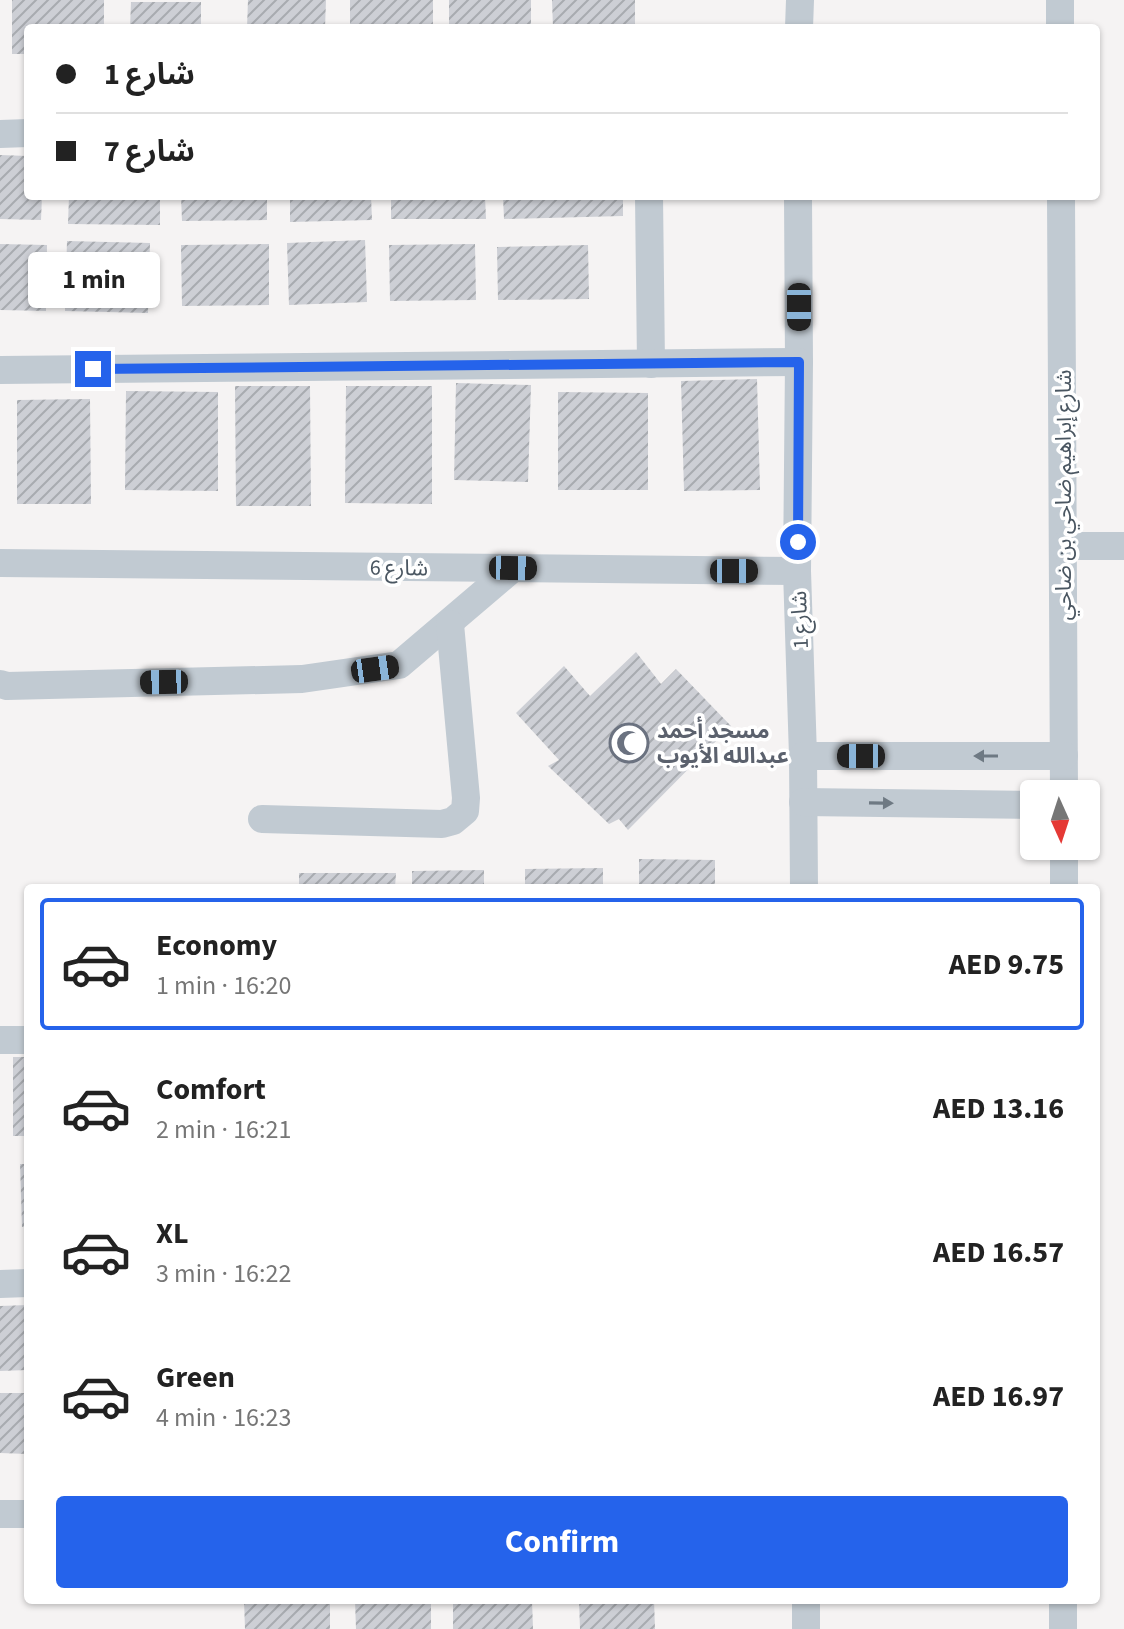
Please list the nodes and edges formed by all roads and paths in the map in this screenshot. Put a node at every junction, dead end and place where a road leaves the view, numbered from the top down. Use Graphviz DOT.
graph roads {
  1 [pos="800,0"];
  2 [pos="1060,0"];
  3 [pos="799,24"];
  4 [pos="1060,24"];
  5 [pos="24,133"];
  6 [pos="0,134"];
  7 [pos="649,200"];
  8 [pos="798,200"];
  9 [pos="1061,200"];
  10 [pos="799,362"];
  11 [pos="651,364"];
  12 [pos="0,370"];
  13 [pos="1064,546"];
  14 [pos="1124,546"];
  15 [pos="0,563"];
  16 [pos="513,568"];
  17 [pos="797,571"];
  18 [pos="450,624"];
  19 [pos="0,684"];
  20 [pos="803,756"];
  21 [pos="1064,756"];
  22 [pos="1064,780"];
  23 [pos="803,802"];
  24 [pos="1020,805"];
  25 [pos="262,819"];
  26 [pos="1064,860"];
  27 [pos="804,884"];
  28 [pos="1064,884"];
  29 [pos="0,1040"];
  30 [pos="24,1040"];
  31 [pos="24,1283"];
  32 [pos="0,1284"];
  33 [pos="0,1514"];
  34 [pos="24,1514"];
  35 [pos="806,1604"];
  36 [pos="1063,1604"];
  37 [pos="806,1629"];
  38 [pos="1063,1629"];
  1 -- 3 [label="street"];
  2 -- 4 [label="street"];
  5 -- 6 [label="street"];
  7 -- 11 [label="street"];
  8 -- 10 [label="street, شارع 1"];
  9 -- 13 [label="street, شارع إبراهيم ضاحي بن ضاحي"];
  10 -- 11 [label="street"];
  10 -- 17 [label="street, شارع 1"];
  11 -- 12 [label="street"];
  13 -- 14 [label="street"];
  13 -- 21 [label="street, شارع إبراهيم ضاحي بن ضاحي"];
  15 -- 16 [label="street, شارع 6"];
  16 -- 17 [label="street, شارع 6"];
  16 -- 18 [label="street"];
  17 -- 20 [label="street, شارع 1"];
  18 -- 19 [label="street"];
  18 -- 25 [label="street"];
  21 -- 20 [label="street, one-way"];
  20 -- 23 [label="street, شارع 1"];
  21 -- 22 [label="street, شارع إبراهيم ضاحي بن ضاحي"];
  23 -- 24 [label="street, one-way"];
  23 -- 27 [label="street, شارع 1"];
  26 -- 28 [label="street"];
  29 -- 30 [label="street"];
  31 -- 32 [label="street"];
  33 -- 34 [label="street"];
  35 -- 37 [label="street"];
  36 -- 38 [label="street"];
}
